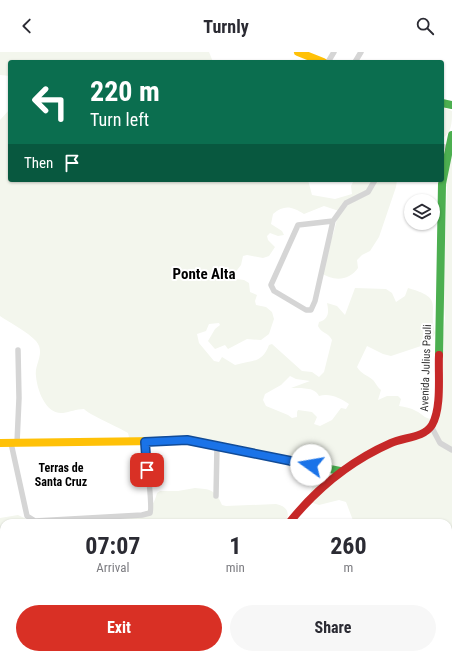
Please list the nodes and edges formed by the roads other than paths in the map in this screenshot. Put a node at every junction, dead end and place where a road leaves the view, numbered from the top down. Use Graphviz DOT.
graph roads {
  1 [pos="298,52"];
  2 [pos="318,60"];
  3 [pos="452,135"];
  4 [pos="445,147"];
  5 [pos="444,159"];
  6 [pos="374,182"];
  7 [pos="442,182"];
  8 [pos="333,221"];
  9 [pos="18,350"];
  10 [pos="431,426"];
  11 [pos="0,442"];
  12 [pos="145,442"];
  13 [pos="14,443"];
  14 [pos="216,446"];
  15 [pos="452,450"];
  16 [pos="340,471"];
  17 [pos="216,496"];
  18 [pos="31,519"];
  19 [pos="77,519"];
  20 [pos="292,519"];
  1 -- 2 [label="street"];
  3 -- 4 [label="street, Avenida Julius Pauli"];
  4 -- 5 [label="street, Avenida Julius Pauli"];
  6 -- 8 [label="street"];
  7 -- 10 [label="street, Avenida Julius Pauli"];
  8 -- 8 [label="street"];
  9 -- 13 [label="street"];
  10 -- 15 [label="street"];
  10 -- 16 [label="street, Avenida Julius Pauli"];
  11 -- 13 [label="street"];
  12 -- 13 [label="street"];
  12 -- 14 [label="street"];
  12 -- 19 [label="street"];
  13 -- 18 [label="street"];
  14 -- 16 [label="street"];
  14 -- 17 [label="street"];
  16 -- 20 [label="street, Avenida Julius Pauli"];
}
